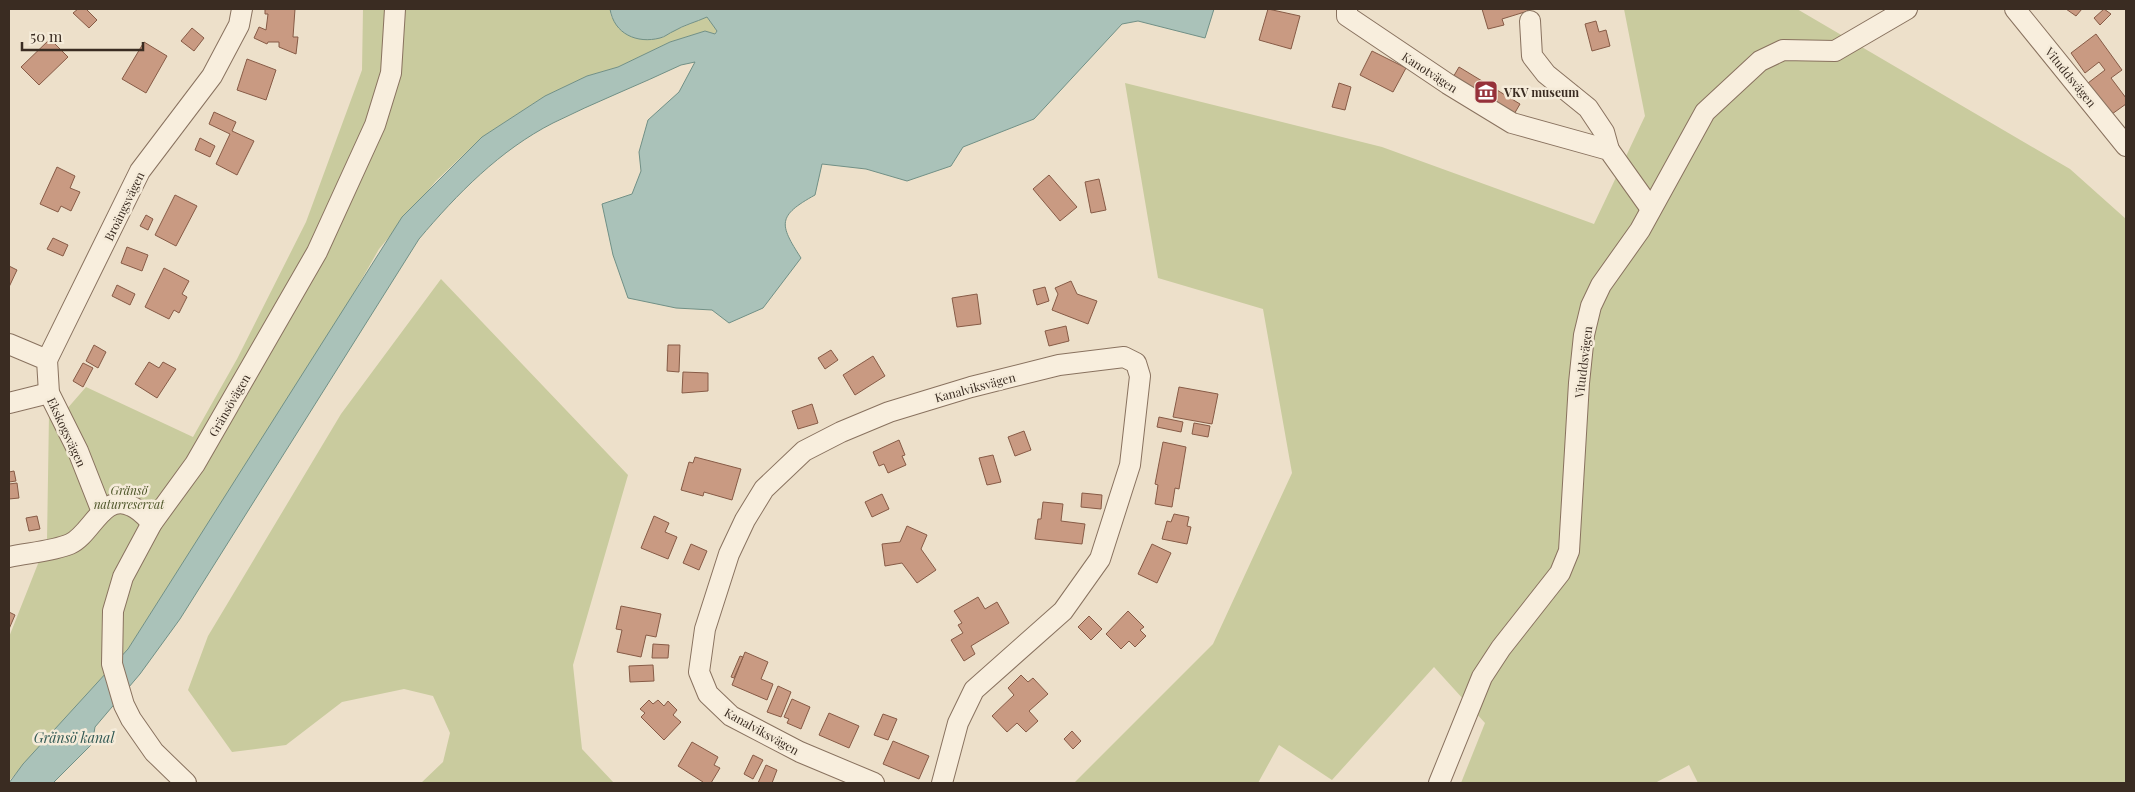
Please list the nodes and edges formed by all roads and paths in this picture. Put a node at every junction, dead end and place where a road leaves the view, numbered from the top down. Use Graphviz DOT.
graph roads {
  1 [pos="242,9"];
  2 [pos="395,9"];
  3 [pos="1347,9"];
  4 [pos="1907,9"];
  5 [pos="2015,9"];
  6 [pos="1530,21"];
  7 [pos="2126,146"];
  8 [pos="1609,150"];
  9 [pos="1652,208"];
  10 [pos="9,344"];
  11 [pos="47,360"];
  12 [pos="49,393"];
  13 [pos="9,403"];
  14 [pos="102,512"];
  15 [pos="152,522"];
  16 [pos="9,557"];
  17 [pos="186,783"];
  18 [pos="874,783"];
  19 [pos="942,783"];
  20 [pos="1439,783"];
  1 -- 11 [label="street, Broängsvägen"];
  2 -- 15 [label="street, Gränsövägen"];
  3 -- 8 [label="street, Kanotvägen"];
  4 -- 9 [label="street, Vituddsvägen"];
  5 -- 7 [label="street, Vituddsvägen"];
  6 -- 8 [label="street"];
  8 -- 9 [label="street"];
  9 -- 20 [label="street, Vituddsvägen"];
  10 -- 11 [label="street"];
  11 -- 12 [label="street, Ekskogsvägen"];
  12 -- 13 [label="street"];
  12 -- 14 [label="street, Ekskogsvägen"];
  14 -- 15 [label="street"];
  14 -- 16 [label="street"];
  15 -- 17 [label="street, Gränsövägen"];
  18 -- 19 [label="street, Kanalviksvägen"];
}
